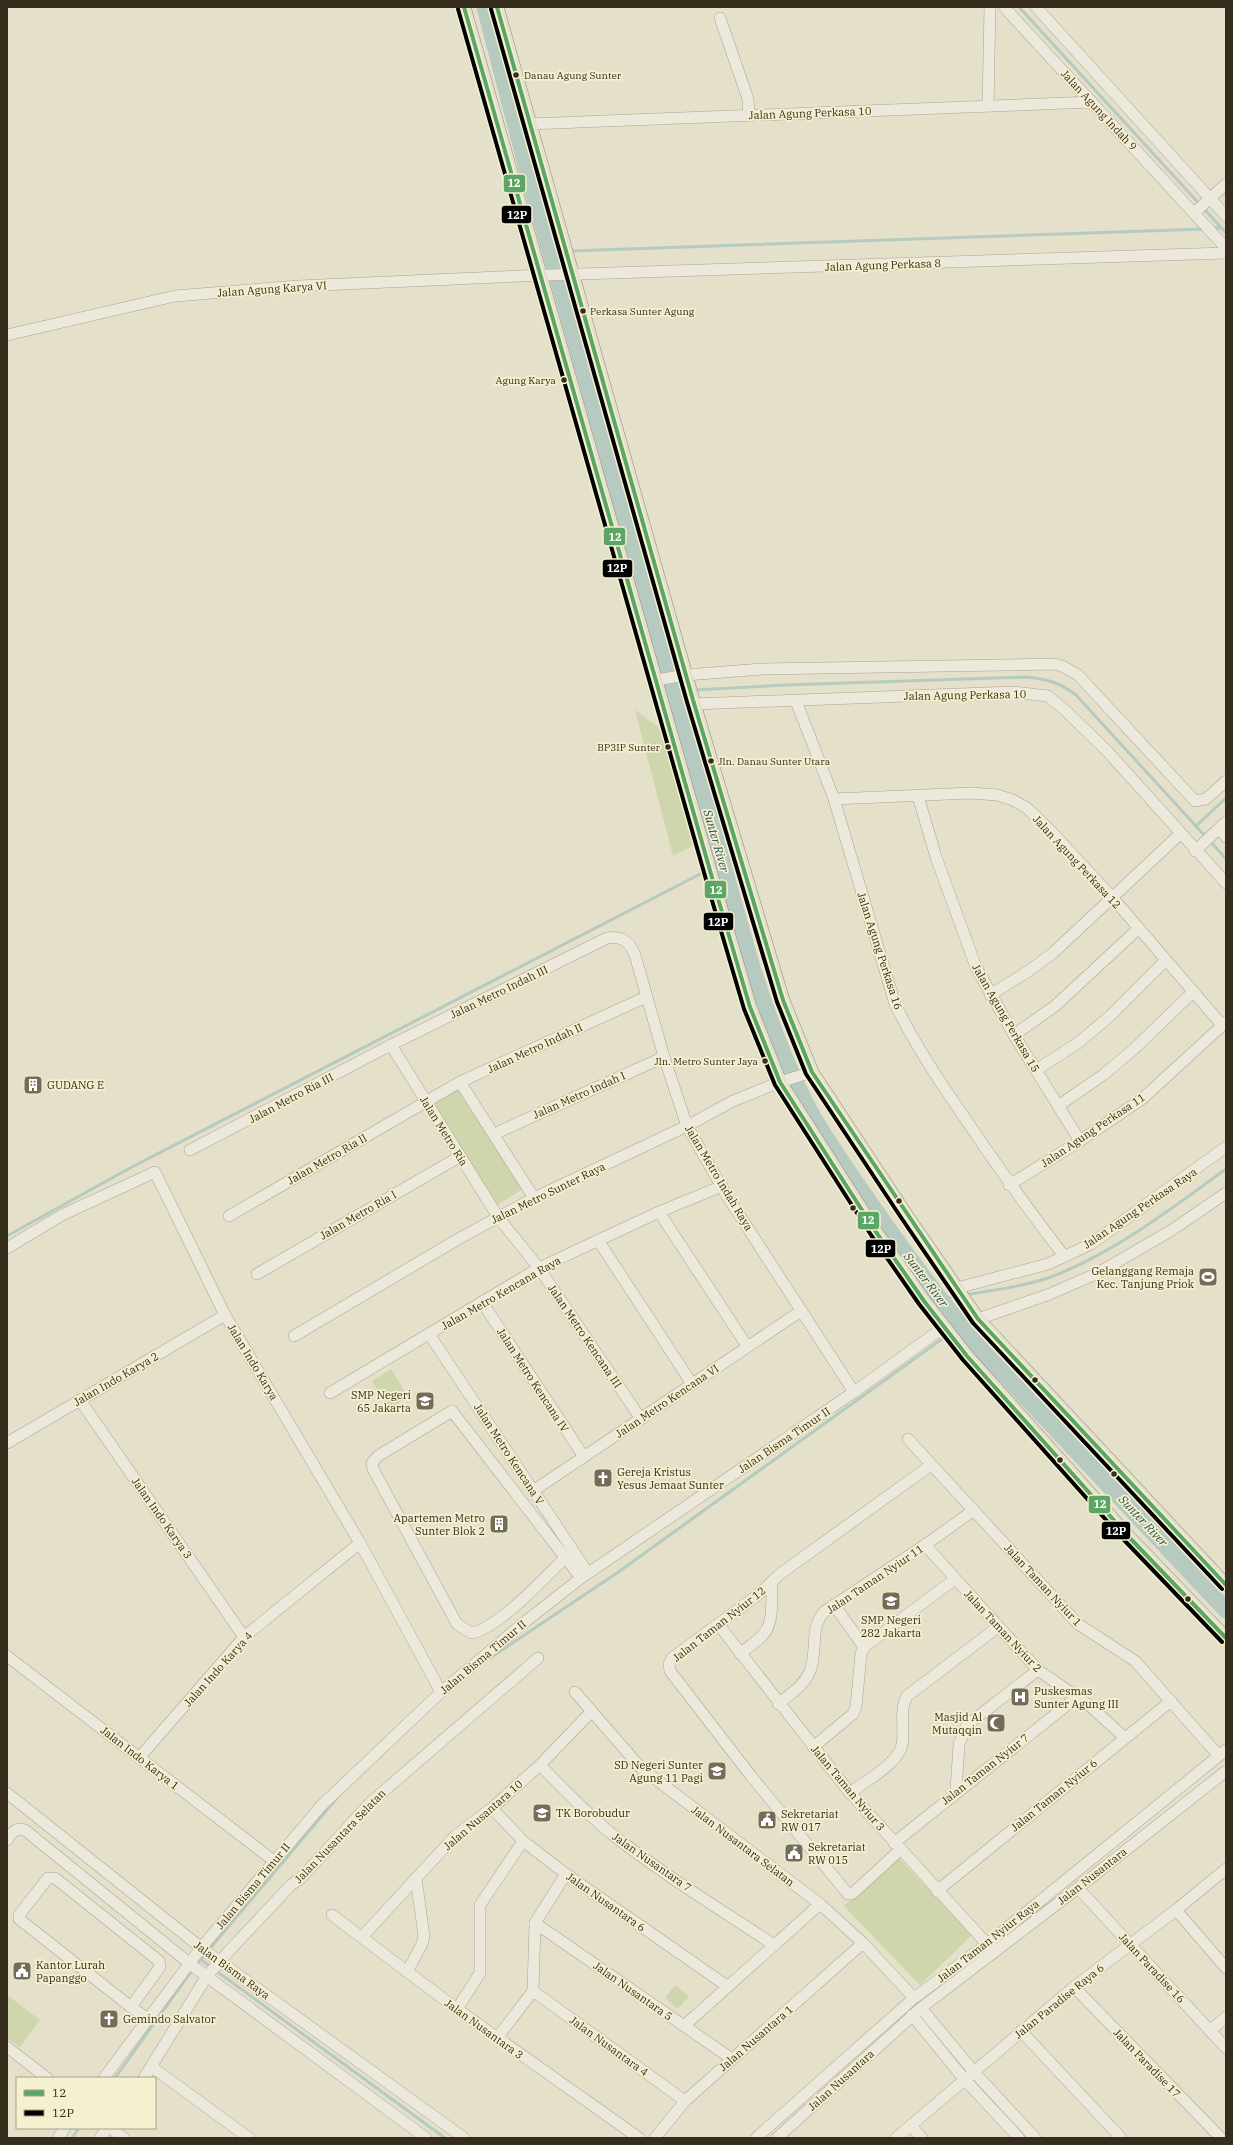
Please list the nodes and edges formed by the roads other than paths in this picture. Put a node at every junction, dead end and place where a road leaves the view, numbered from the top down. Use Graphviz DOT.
graph roads {
  1 [pos="464,7"];
  2 [pos="497,7"];
  3 [pos="990,7"];
  4 [pos="1004,7"];
  5 [pos="1036,7"];
  6 [pos="720,18"];
  7 [pos="1092,102"];
  8 [pos="988,106"];
  9 [pos="749,115"];
  10 [pos="529,124"];
  11 [pos="1226,184"];
  12 [pos="1205,205"];
  13 [pos="1226,216"];
  14 [pos="1226,248"];
  15 [pos="1226,253"];
  16 [pos="569,273"];
  17 [pos="544,276"];
  18 [pos="7,335"];
  19 [pos="658,679"];
  20 [pos="685,679"];
  21 [pos="796,701"];
  22 [pos="694,702"];
  23 [pos="1226,781"];
  24 [pos="918,796"];
  25 [pos="834,799"];
  26 [pos="1220,831"];
  27 [pos="1180,834"];
  28 [pos="1198,848"];
  29 [pos="1226,883"];
  30 [pos="1112,898"];
  31 [pos="1138,929"];
  32 [pos="607,938"];
  33 [pos="1166,961"];
  34 [pos="1193,992"];
  35 [pos="990,995"];
  36 [pos="646,997"];
  37 [pos="1224,1024"];
  38 [pos="1014,1035"];
  39 [pos="391,1045"];
  40 [pos="664,1057"];
  41 [pos="1036,1070"];
  42 [pos="808,1073"];
  43 [pos="783,1081"];
  44 [pos="460,1082"];
  45 [pos="425,1101"];
  46 [pos="1058,1106"];
  47 [pos="687,1126"];
  48 [pos="494,1134"];
  49 [pos="1080,1141"];
  50 [pos="1226,1147"];
  51 [pos="190,1150"];
  52 [pos="459,1157"];
  53 [pos="1010,1185"];
  54 [pos="722,1186"];
  55 [pos="1226,1194"];
  56 [pos="534,1198"];
  57 [pos="660,1212"];
  58 [pos="229,1216"];
  59 [pos="498,1216"];
  60 [pos="598,1240"];
  61 [pos="7,1248"];
  62 [pos="1064,1256"];
  63 [pos="539,1268"];
  64 [pos="257,1274"];
  65 [pos="959,1291"];
  66 [pos="482,1302"];
  67 [pos="800,1310"];
  68 [pos="225,1315"];
  69 [pos="977,1317"];
  70 [pos="945,1329"];
  71 [pos="430,1334"];
  72 [pos="294,1336"];
  73 [pos="747,1346"];
  74 [pos="692,1384"];
  75 [pos="854,1392"];
  76 [pos="330,1393"];
  77 [pos="80,1400"];
  78 [pos="641,1419"];
  79 [pos="908,1439"];
  80 [pos="7,1443"];
  81 [pos="584,1457"];
  82 [pos="931,1465"];
  83 [pos="533,1491"];
  84 [pos="974,1510"];
  85 [pos="360,1543"];
  86 [pos="925,1545"];
  87 [pos="565,1558"];
  88 [pos="585,1576"];
  89 [pos="955,1579"];
  90 [pos="772,1581"];
  91 [pos="1226,1585"];
  92 [pos="834,1606"];
  93 [pos="513,1607"];
  94 [pos="522,1624"];
  95 [pos="718,1624"];
  96 [pos="998,1627"];
  97 [pos="244,1637"];
  98 [pos="1226,1638"];
  99 [pos="864,1647"];
  100 [pos="740,1654"];
  101 [pos="7,1656"];
  102 [pos="538,1658"];
  103 [pos="1038,1670"];
  104 [pos="441,1692"];
  105 [pos="575,1692"];
  106 [pos="1077,1697"];
  107 [pos="1171,1702"];
  108 [pos="778,1704"];
  109 [pos="591,1712"];
  110 [pos="1125,1738"];
  111 [pos="813,1747"];
  112 [pos="1222,1753"];
  113 [pos="139,1758"];
  114 [pos="540,1765"];
  115 [pos="1226,1771"];
  116 [pos="956,1791"];
  117 [pos="7,1793"];
  118 [pos="850,1793"];
  119 [pos="492,1808"];
  120 [pos="7,1840"];
  121 [pos="523,1841"];
  122 [pos="897,1846"];
  123 [pos="274,1861"];
  124 [pos="1226,1869"];
  125 [pos="566,1874"];
  126 [pos="416,1878"];
  127 [pos="1078,1888"];
  128 [pos="937,1891"];
  129 [pos="852,1894"];
  130 [pos="820,1904"];
  131 [pos="1176,1910"];
  132 [pos="332,1915"];
  133 [pos="535,1923"];
  134 [pos="362,1937"];
  135 [pos="863,1943"];
  136 [pos="987,1944"];
  137 [pos="774,1945"];
  138 [pos="1131,1945"];
  139 [pos="171,1947"];
  140 [pos="202,1949"];
  141 [pos="159,1961"];
  142 [pos="218,1962"];
  143 [pos="192,1965"];
  144 [pos="1226,1968"];
  145 [pos="407,1972"];
  146 [pos="207,1974"];
  147 [pos="728,1986"];
  148 [pos="1074,1987"];
  149 [pos="533,1991"];
  150 [pos="914,1998"];
  151 [pos="131,2007"];
  152 [pos="921,2008"];
  153 [pos="457,2010"];
  154 [pos="912,2015"];
  155 [pos="1226,2017"];
  156 [pos="148,2019"];
  157 [pos="684,2026"];
  158 [pos="1021,2031"];
  159 [pos="1210,2031"];
  160 [pos="497,2038"];
  161 [pos="7,2047"];
  162 [pos="1226,2048"];
  163 [pos="732,2059"];
  164 [pos="152,2067"];
  165 [pos="974,2072"];
  166 [pos="46,2077"];
  167 [pos="105,2077"];
  168 [pos="145,2077"];
  169 [pos="965,2080"];
  170 [pos="685,2101"];
  171 [pos="910,2126"];
  172 [pos="64,2129"];
  173 [pos="106,2129"];
  174 [pos="111,2129"];
  175 [pos="58,2138"];
  176 [pos="100,2138"];
  177 [pos="124,2138"];
  178 [pos="249,2138"];
  179 [pos="426,2138"];
  180 [pos="464,2138"];
  181 [pos="639,2138"];
  182 [pos="655,2138"];
  183 [pos="756,2138"];
  184 [pos="777,2138"];
  185 [pos="896,2138"];
  186 [pos="922,2138"];
  187 [pos="1019,2138"];
  188 [pos="1035,2138"];
  189 [pos="1121,2138"];
  190 [pos="1220,2138"];
  1 -- 17 [label="main road"];
  2 -- 10 [label="main road"];
  3 -- 8 [label="street"];
  4 -- 7 [label="street, Jalan Agung Indah 9"];
  5 -- 12 [label="street, Jalan Agung Indah 9"];
  6 -- 9 [label="street"];
  7 -- 8 [label="street, Jalan Agung Perkasa 10"];
  7 -- 12 [label="street, Jalan Agung Indah 9"];
  8 -- 9 [label="street, Jalan Agung Perkasa 10"];
  9 -- 10 [label="street, Jalan Agung Perkasa 10"];
  10 -- 16 [label="main road"];
  11 -- 12 [label="street"];
  12 -- 13 [label="street"];
  12 -- 14 [label="street"];
  15 -- 16 [label="street, Jalan Agung Perkasa 8"];
  16 -- 17 [label="street, Jalan Agung Perkasa 8"];
  16 -- 20 [label="main road"];
  17 -- 18 [label="street, Jalan Agung Karya VI"];
  17 -- 19 [label="main road"];
  19 -- 20 [label="street"];
  19 -- 43 [label="main road"];
  20 -- 22 [label="main road"];
  20 -- 23 [label="street"];
  21 -- 22 [label="street, Jalan Agung Perkasa 10"];
  21 -- 25 [label="street, Jalan Agung Perkasa 16"];
  21 -- 27 [label="street, Jalan Agung Perkasa 10"];
  22 -- 42 [label="main road"];
  24 -- 25 [label="street, Jalan Agung Perkasa 12"];
  24 -- 30 [label="street, Jalan Agung Perkasa 12"];
  24 -- 35 [label="street, Jalan Agung Perkasa 15"];
  25 -- 53 [label="street, Jalan Agung Perkasa 16"];
  26 -- 28 [label="street"];
  27 -- 28 [label="street, Jalan Agung Perkasa 10"];
  27 -- 30 [label="street"];
  28 -- 29 [label="street, Jalan Agung Perkasa 10"];
  30 -- 31 [label="street, Jalan Agung Perkasa 12"];
  30 -- 35 [label="street"];
  31 -- 33 [label="street, Jalan Agung Perkasa 12"];
  31 -- 38 [label="street"];
  32 -- 36 [label="street, Jalan Metro Indah Raya"];
  32 -- 39 [label="street, Jalan Metro Indah III"];
  33 -- 34 [label="street, Jalan Agung Perkasa 12"];
  33 -- 41 [label="street"];
  34 -- 37 [label="street, Jalan Agung Perkasa 12"];
  34 -- 46 [label="street"];
  35 -- 38 [label="street, Jalan Agung Perkasa 15"];
  36 -- 40 [label="street, Jalan Metro Indah Raya"];
  36 -- 44 [label="street, Jalan Metro Indah II"];
  37 -- 49 [label="street, Jalan Agung Perkasa 11"];
  38 -- 41 [label="street, Jalan Agung Perkasa 15"];
  39 -- 45 [label="street, Jalan Metro Ria"];
  39 -- 51 [label="street, Jalan Metro Ria III"];
  40 -- 47 [label="street, Jalan Metro Indah Raya"];
  40 -- 48 [label="street, Jalan Metro Indah I"];
  41 -- 46 [label="street, Jalan Agung Perkasa 15"];
  42 -- 43 [label="street, Jalan Metro Sunter Raya"];
  42 -- 65 [label="main road"];
  43 -- 47 [label="street, Jalan Metro Sunter Raya"];
  43 -- 70 [label="main road"];
  44 -- 45 [label="street, Jalan Metro Indah II"];
  44 -- 48 [label="street"];
  45 -- 52 [label="street, Jalan Metro Ria"];
  45 -- 58 [label="street, Jalan Metro Ria II"];
  46 -- 49 [label="street, Jalan Agung Perkasa 15"];
  47 -- 54 [label="street, Jalan Metro Indah Raya"];
  47 -- 56 [label="street, Jalan Metro Sunter Raya"];
  48 -- 56 [label="street"];
  49 -- 53 [label="street, Jalan Agung Perkasa 11"];
  50 -- 62 [label="street, Jalan Agung Perkasa Raya"];
  52 -- 59 [label="street, Jalan Metro Ria"];
  52 -- 64 [label="street, Jalan Metro Ria I"];
  53 -- 62 [label="street, Jalan Agung Perkasa 16"];
  54 -- 57 [label="street, Jalan Metro Kencana Raya"];
  54 -- 67 [label="street, Jalan Metro Indah Raya"];
  55 -- 69 [label="street"];
  56 -- 59 [label="street, Jalan Metro Sunter Raya"];
  57 -- 60 [label="street, Jalan Metro Kencana Raya"];
  57 -- 73 [label="street"];
  59 -- 63 [label="street, Jalan Metro Kencana III"];
  59 -- 72 [label="street, Jalan Metro Sunter Raya"];
  60 -- 63 [label="street, Jalan Metro Kencana Raya"];
  60 -- 74 [label="street"];
  61 -- 68 [label="street, Jalan Indo Karya"];
  62 -- 65 [label="street, Jalan Agung Perkasa Raya"];
  63 -- 66 [label="street, Jalan Metro Kencana Raya"];
  63 -- 78 [label="street, Jalan Metro Kencana III"];
  65 -- 69 [label="main road"];
  66 -- 71 [label="street, Jalan Metro Kencana Raya"];
  66 -- 81 [label="street, Jalan Metro Kencana IV"];
  67 -- 73 [label="street, Jalan Metro Kencana VI"];
  67 -- 75 [label="street, Jalan Metro Indah Raya"];
  68 -- 77 [label="street, Jalan Indo Karya 2"];
  68 -- 85 [label="street, Jalan Indo Karya"];
  69 -- 91 [label="main road"];
  70 -- 75 [label="street, Jalan Bisma Timur II"];
  70 -- 98 [label="main road"];
  71 -- 76 [label="street, Jalan Metro Kencana Raya"];
  71 -- 83 [label="street, Jalan Metro Kencana V"];
  73 -- 74 [label="street, Jalan Metro Kencana VI"];
  74 -- 78 [label="street, Jalan Metro Kencana VI"];
  75 -- 88 [label="street, Jalan Bisma Timur II"];
  77 -- 80 [label="street, Jalan Indo Karya 2"];
  77 -- 97 [label="street, Jalan Indo Karya 3"];
  78 -- 81 [label="street, Jalan Metro Kencana VI"];
  79 -- 82 [label="street, Jalan Taman Nyiur 1"];
  81 -- 83 [label="street, Jalan Metro Kencana VI"];
  82 -- 84 [label="street, Jalan Taman Nyiur 1"];
  82 -- 90 [label="street, Jalan Taman Nyiur 12"];
  83 -- 88 [label="street, Jalan Metro Kencana V"];
  84 -- 86 [label="street, Jalan Taman Nyiur 11"];
  84 -- 107 [label="street, Jalan Taman Nyiur 1"];
  85 -- 97 [label="street, Jalan Indo Karya 4"];
  85 -- 104 [label="street, Jalan Indo Karya"];
  86 -- 89 [label="street, Jalan Taman Nyiur 2"];
  86 -- 92 [label="street, Jalan Taman Nyiur 11"];
  87 -- 88 [label="street"];
  87 -- 93 [label="street"];
  87 -- 93 [label="street"];
  88 -- 94 [label="street, Jalan Bisma Timur II"];
  89 -- 96 [label="street, Jalan Taman Nyiur 2"];
  89 -- 99 [label="street"];
  90 -- 95 [label="street, Jalan Taman Nyiur 12"];
  90 -- 100 [label="street"];
  92 -- 99 [label="street"];
  92 -- 108 [label="street, Jalan Taman Nyiur 11"];
  93 -- 94 [label="street"];
  94 -- 104 [label="street, Jalan Bisma Timur II"];
  95 -- 100 [label="street, Jalan Taman Nyiur 3"];
  95 -- 129 [label="street, Jalan Taman Nyiur 12"];
  96 -- 103 [label="street, Jalan Taman Nyiur 2"];
  96 -- 118 [label="street"];
  97 -- 113 [label="street, Jalan Indo Karya 4"];
  99 -- 111 [label="street"];
  100 -- 108 [label="street, Jalan Taman Nyiur 3"];
  101 -- 113 [label="street, Jalan Indo Karya 1"];
  102 -- 142 [label="street, Jalan Nusantara Selatan"];
  103 -- 106 [label="street, Jalan Taman Nyiur 2"];
  103 -- 116 [label="street"];
  104 -- 123 [label="street, Jalan Bisma Timur II"];
  105 -- 109 [label="street, Jalan Nusantara Selatan"];
  106 -- 110 [label="street, Jalan Taman Nyiur 2"];
  106 -- 116 [label="street, Jalan Taman Nyiur 7"];
  107 -- 110 [label="street, Jalan Taman Nyiur 6"];
  107 -- 112 [label="street, Jalan Taman Nyiur 1"];
  108 -- 111 [label="street, Jalan Taman Nyiur 3"];
  109 -- 114 [label="street, Jalan Nusantara 10"];
  109 -- 130 [label="street, Jalan Nusantara Selatan"];
  110 -- 128 [label="street, Jalan Taman Nyiur 6"];
  111 -- 118 [label="street, Jalan Taman Nyiur 3"];
  112 -- 136 [label="street, Jalan Taman Nyiur Raya"];
  113 -- 123 [label="street, Jalan Indo Karya 1"];
  114 -- 119 [label="street, Jalan Nusantara 10"];
  114 -- 137 [label="street, Jalan Nusantara 7"];
  115 -- 127 [label="street, Jalan Nusantara"];
  116 -- 122 [label="street, Jalan Taman Nyiur 7"];
  117 -- 140 [label="street, Jalan Bisma Raya"];
  118 -- 122 [label="street, Jalan Taman Nyiur 3"];
  119 -- 121 [label="street, Jalan Nusantara 6"];
  119 -- 126 [label="street, Jalan Nusantara 10"];
  120 -- 139 [label="street, Jalan Bisma Raya"];
  121 -- 125 [label="street, Jalan Nusantara 6"];
  121 -- 153 [label="street"];
  122 -- 128 [label="street, Jalan Taman Nyiur 3"];
  122 -- 129 [label="street, Jalan Taman Nyiur 7"];
  123 -- 140 [label="street, Jalan Bisma Timur II"];
  124 -- 131 [label="street, Jalan Paradise Raya 6"];
  125 -- 133 [label="street"];
  125 -- 147 [label="street, Jalan Nusantara 6"];
  126 -- 134 [label="street, Jalan Nusantara 10"];
  126 -- 145 [label="street"];
  127 -- 138 [label="street, Jalan Paradise 16"];
  127 -- 152 [label="street, Jalan Nusantara"];
  128 -- 136 [label="street, Jalan Taman Nyiur 3"];
  130 -- 135 [label="street, Jalan Nusantara Selatan"];
  130 -- 137 [label="street"];
  131 -- 138 [label="street, Jalan Paradise Raya 6"];
  131 -- 144 [label="street"];
  132 -- 134 [label="street, Jalan Nusantara 3"];
  133 -- 149 [label="street"];
  133 -- 157 [label="street, Jalan Nusantara 5"];
  134 -- 145 [label="street, Jalan Nusantara 3"];
  135 -- 150 [label="street, Jalan Nusantara Selatan"];
  135 -- 163 [label="street, Jalan Nusantara 1"];
  136 -- 150 [label="street, Jalan Taman Nyiur Raya"];
  137 -- 147 [label="street"];
  138 -- 148 [label="street, Jalan Paradise Raya 6"];
  138 -- 159 [label="street, Jalan Paradise 16"];
  139 -- 141 [label="street"];
  139 -- 143 [label="street, Jalan Bisma Raya"];
  140 -- 142 [label="street, Jalan Bisma Raya"];
  140 -- 143 [label="street, Jalan Bisma Timur II"];
  141 -- 151 [label="street"];
  141 -- 151 [label="street"];
  142 -- 146 [label="street, Jalan Nusantara Selatan"];
  142 -- 180 [label="street, Jalan Bisma Raya"];
  143 -- 146 [label="street, Jalan Bisma Raya"];
  143 -- 156 [label="street, Jalan Bisma Timur II"];
  145 -- 153 [label="street, Jalan Nusantara 3"];
  146 -- 164 [label="street, Jalan Nusantara Selatan"];
  146 -- 179 [label="street, Jalan Bisma Raya"];
  147 -- 157 [label="street"];
  148 -- 158 [label="street, Jalan Paradise Raya 6"];
  148 -- 190 [label="street, Jalan Paradise 17"];
  149 -- 160 [label="street"];
  149 -- 170 [label="street, Jalan Nusantara 4"];
  150 -- 183 [label="street, Jalan Taman Nyiur Raya"];
  151 -- 156 [label="street"];
  152 -- 154 [label="street, Jalan Nusantara"];
  152 -- 165 [label="street"];
  153 -- 160 [label="street, Jalan Nusantara 3"];
  154 -- 169 [label="street"];
  154 -- 184 [label="street, Jalan Nusantara"];
  155 -- 159 [label="street"];
  156 -- 167 [label="street, Jalan Bisma Timur II"];
  157 -- 163 [label="street, Jalan Nusantara 5"];
  158 -- 165 [label="street, Jalan Paradise Raya 6"];
  158 -- 189 [label="street"];
  159 -- 162 [label="street, Jalan Paradise 16"];
  160 -- 181 [label="street, Jalan Nusantara 3"];
  161 -- 166 [label="street"];
  163 -- 170 [label="street, Jalan Nusantara 1"];
  164 -- 168 [label="street, Jalan Nusantara Selatan"];
  164 -- 178 [label="street"];
  165 -- 169 [label="street, Jalan Paradise Raya 6"];
  165 -- 188 [label="street"];
  169 -- 171 [label="street, Jalan Paradise Raya 6"];
  169 -- 187 [label="street"];
  170 -- 182 [label="street, Jalan Nusantara 1"];
  171 -- 185 [label="street, Jalan Paradise Raya 6"];
  171 -- 186 [label="street"];
  172 -- 175 [label="street"];
  173 -- 176 [label="street"];
  174 -- 177 [label="street"];
}
